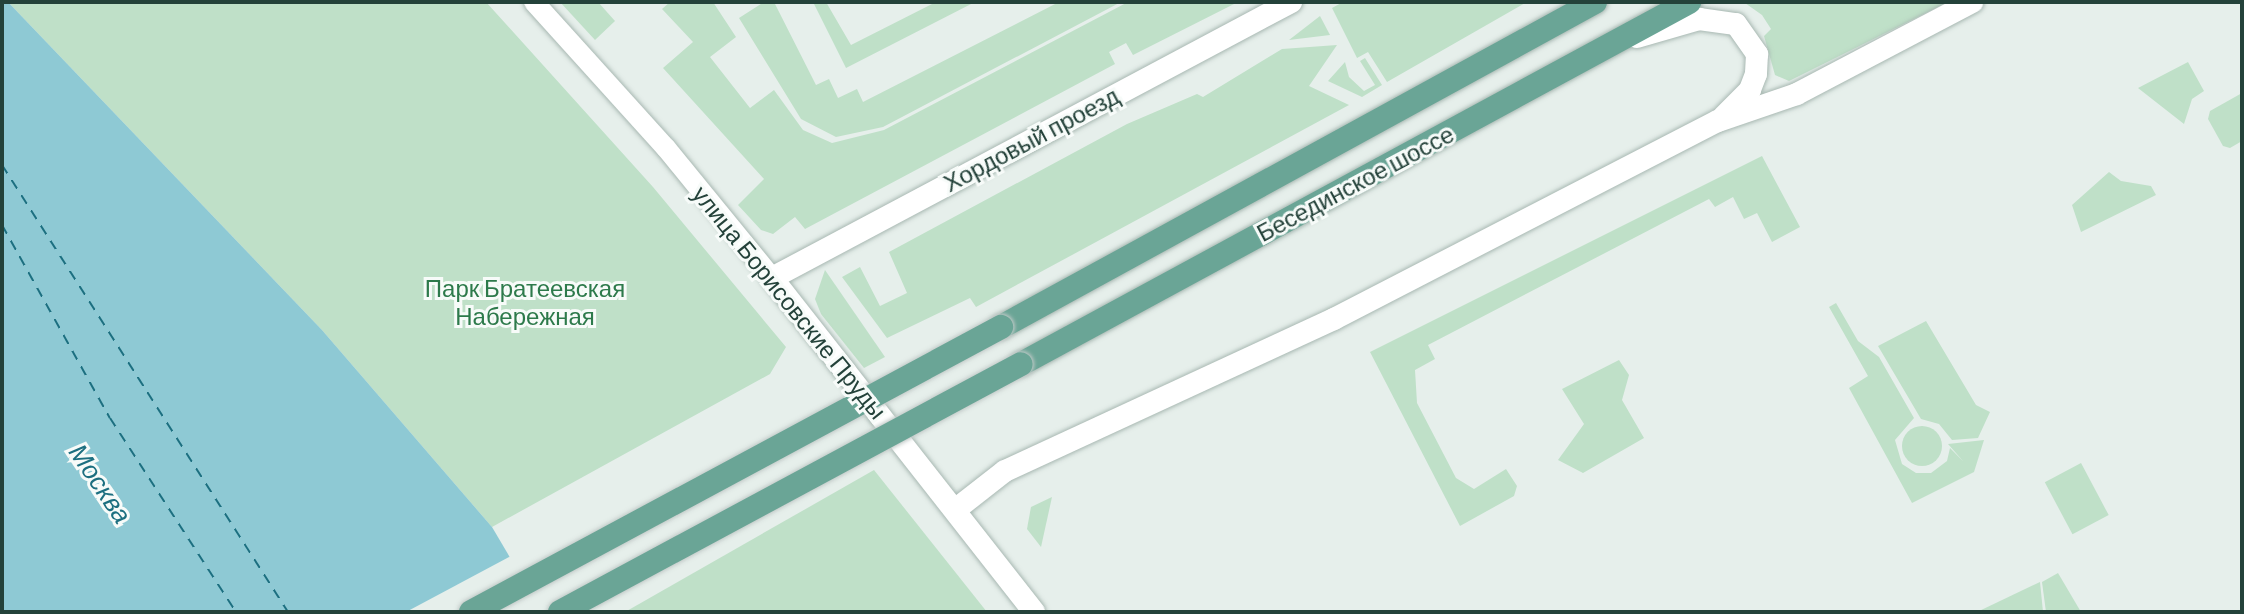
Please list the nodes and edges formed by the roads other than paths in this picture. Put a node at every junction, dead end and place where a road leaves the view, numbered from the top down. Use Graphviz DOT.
graph roads {
  1 [pos="534,2"];
  2 [pos="1291,2"];
  3 [pos="1595,2"];
  4 [pos="1689,2"];
  5 [pos="1972,2"];
  6 [pos="1620,41"];
  7 [pos="1718,121"];
  8 [pos="772,278"];
  9 [pos="955,510"];
  10 [pos="471,612"];
  11 [pos="560,612"];
  12 [pos="1034,612"];
  1 -- 8 [label="street, улица Борисовские Пруды"];
  2 -- 8 [label="main road, Хордовый проезд"];
  3 -- 10 [label="main road, Бесединское шоссе, bridge"];
  4 -- 6 [label="main road, Бесединское шоссе"];
  5 -- 7 [label="main road"];
  6 -- 7 [label="main road"];
  6 -- 11 [label="main road, Бесединское шоссе, bridge"];
  7 -- 9 [label="main road"];
  8 -- 9 [label="main road, улица Борисовские Пруды"];
  9 -- 12 [label="main road, улица Борисовские Пруды"];
}
